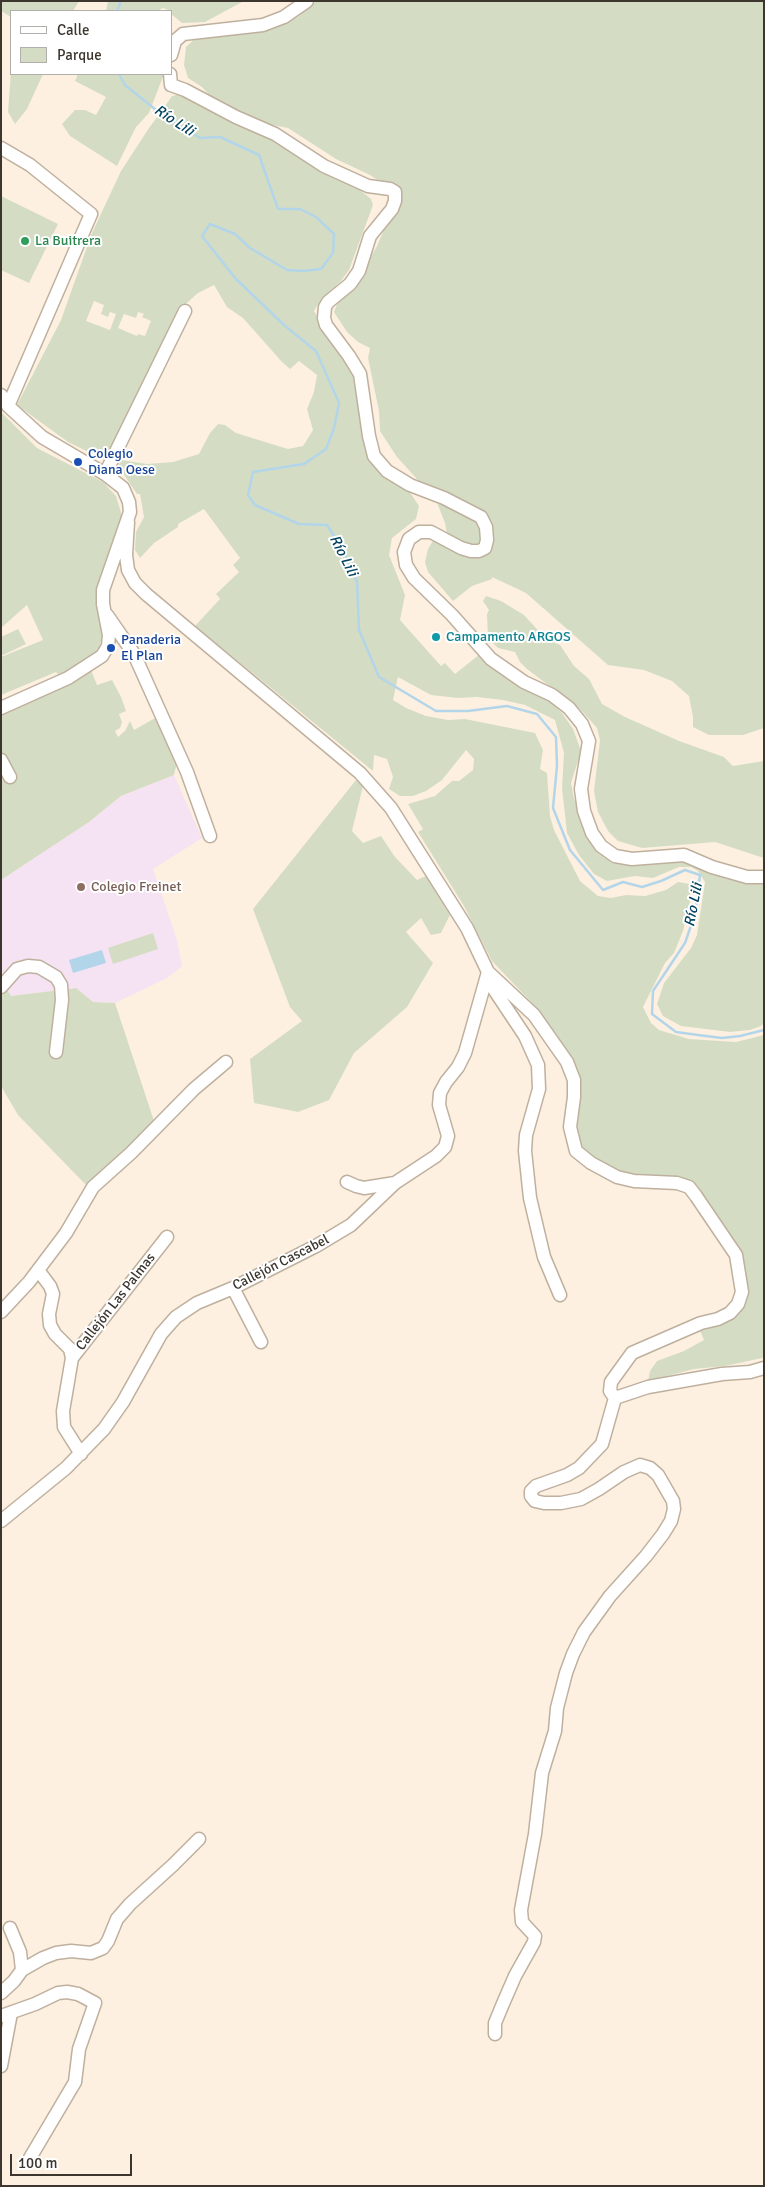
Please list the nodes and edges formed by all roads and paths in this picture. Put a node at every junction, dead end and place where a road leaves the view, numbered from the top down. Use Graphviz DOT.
graph roads {
  1 [pos="307,1"];
  2 [pos="172,52"];
  3 [pos="170,75"];
  4 [pos="1,148"];
  5 [pos="185,311"];
  6 [pos="4,401"];
  7 [pos="105,474"];
  8 [pos="128,522"];
  9 [pos="105,614"];
  10 [pos="1,708"];
  11 [pos="1,760"];
  12 [pos="10,777"];
  13 [pos="210,836"];
  14 [pos="764,877"];
  15 [pos="488,976"];
  16 [pos="1,987"];
  17 [pos="56,1052"];
  18 [pos="226,1062"];
  19 [pos="347,1182"];
  20 [pos="395,1183"];
  21 [pos="166,1237"];
  22 [pos="38,1270"];
  23 [pos="233,1288"];
  24 [pos="560,1294"];
  25 [pos="1,1312"];
  26 [pos="261,1342"];
  27 [pos="72,1358"];
  28 [pos="764,1368"];
  29 [pos="615,1398"];
  30 [pos="81,1454"];
  31 [pos="1,1521"];
  32 [pos="199,1839"];
  33 [pos="10,1928"];
  34 [pos="22,1970"];
  35 [pos="1,1993"];
  36 [pos="6,2014"];
  37 [pos="495,2034"];
  38 [pos="1,2066"];
  39 [pos="30,2158"];
  1 -- 2 [label="street"];
  3 -- 14 [label="street"];
  4 -- 6 [label="street"];
  5 -- 7 [label="street"];
  6 -- 7 [label="street"];
  7 -- 8 [label="street"];
  8 -- 9 [label="street"];
  8 -- 15 [label="street"];
  9 -- 10 [label="street"];
  9 -- 13 [label="street"];
  11 -- 12 [label="street"];
  15 -- 20 [label="street, Callejón Cascabel"];
  15 -- 24 [label="street"];
  15 -- 29 [label="street"];
  16 -- 17 [label="street"];
  18 -- 22 [label="street"];
  19 -- 20 [label="street"];
  20 -- 23 [label="street, Callejón Cascabel"];
  21 -- 27 [label="street, Callejón Las Palmas"];
  22 -- 25 [label="street"];
  22 -- 27 [label="street"];
  23 -- 26 [label="street"];
  23 -- 30 [label="street, Callejón Cascabel"];
  27 -- 30 [label="street, Callejón Las Palmas"];
  28 -- 29 [label="street"];
  29 -- 37 [label="street"];
  30 -- 31 [label="street, Callejón Cascabel"];
  32 -- 34 [label="street"];
  33 -- 34 [label="street"];
  34 -- 35 [label="street"];
  36 -- 38 [label="street"];
  36 -- 39 [label="street"];
}
